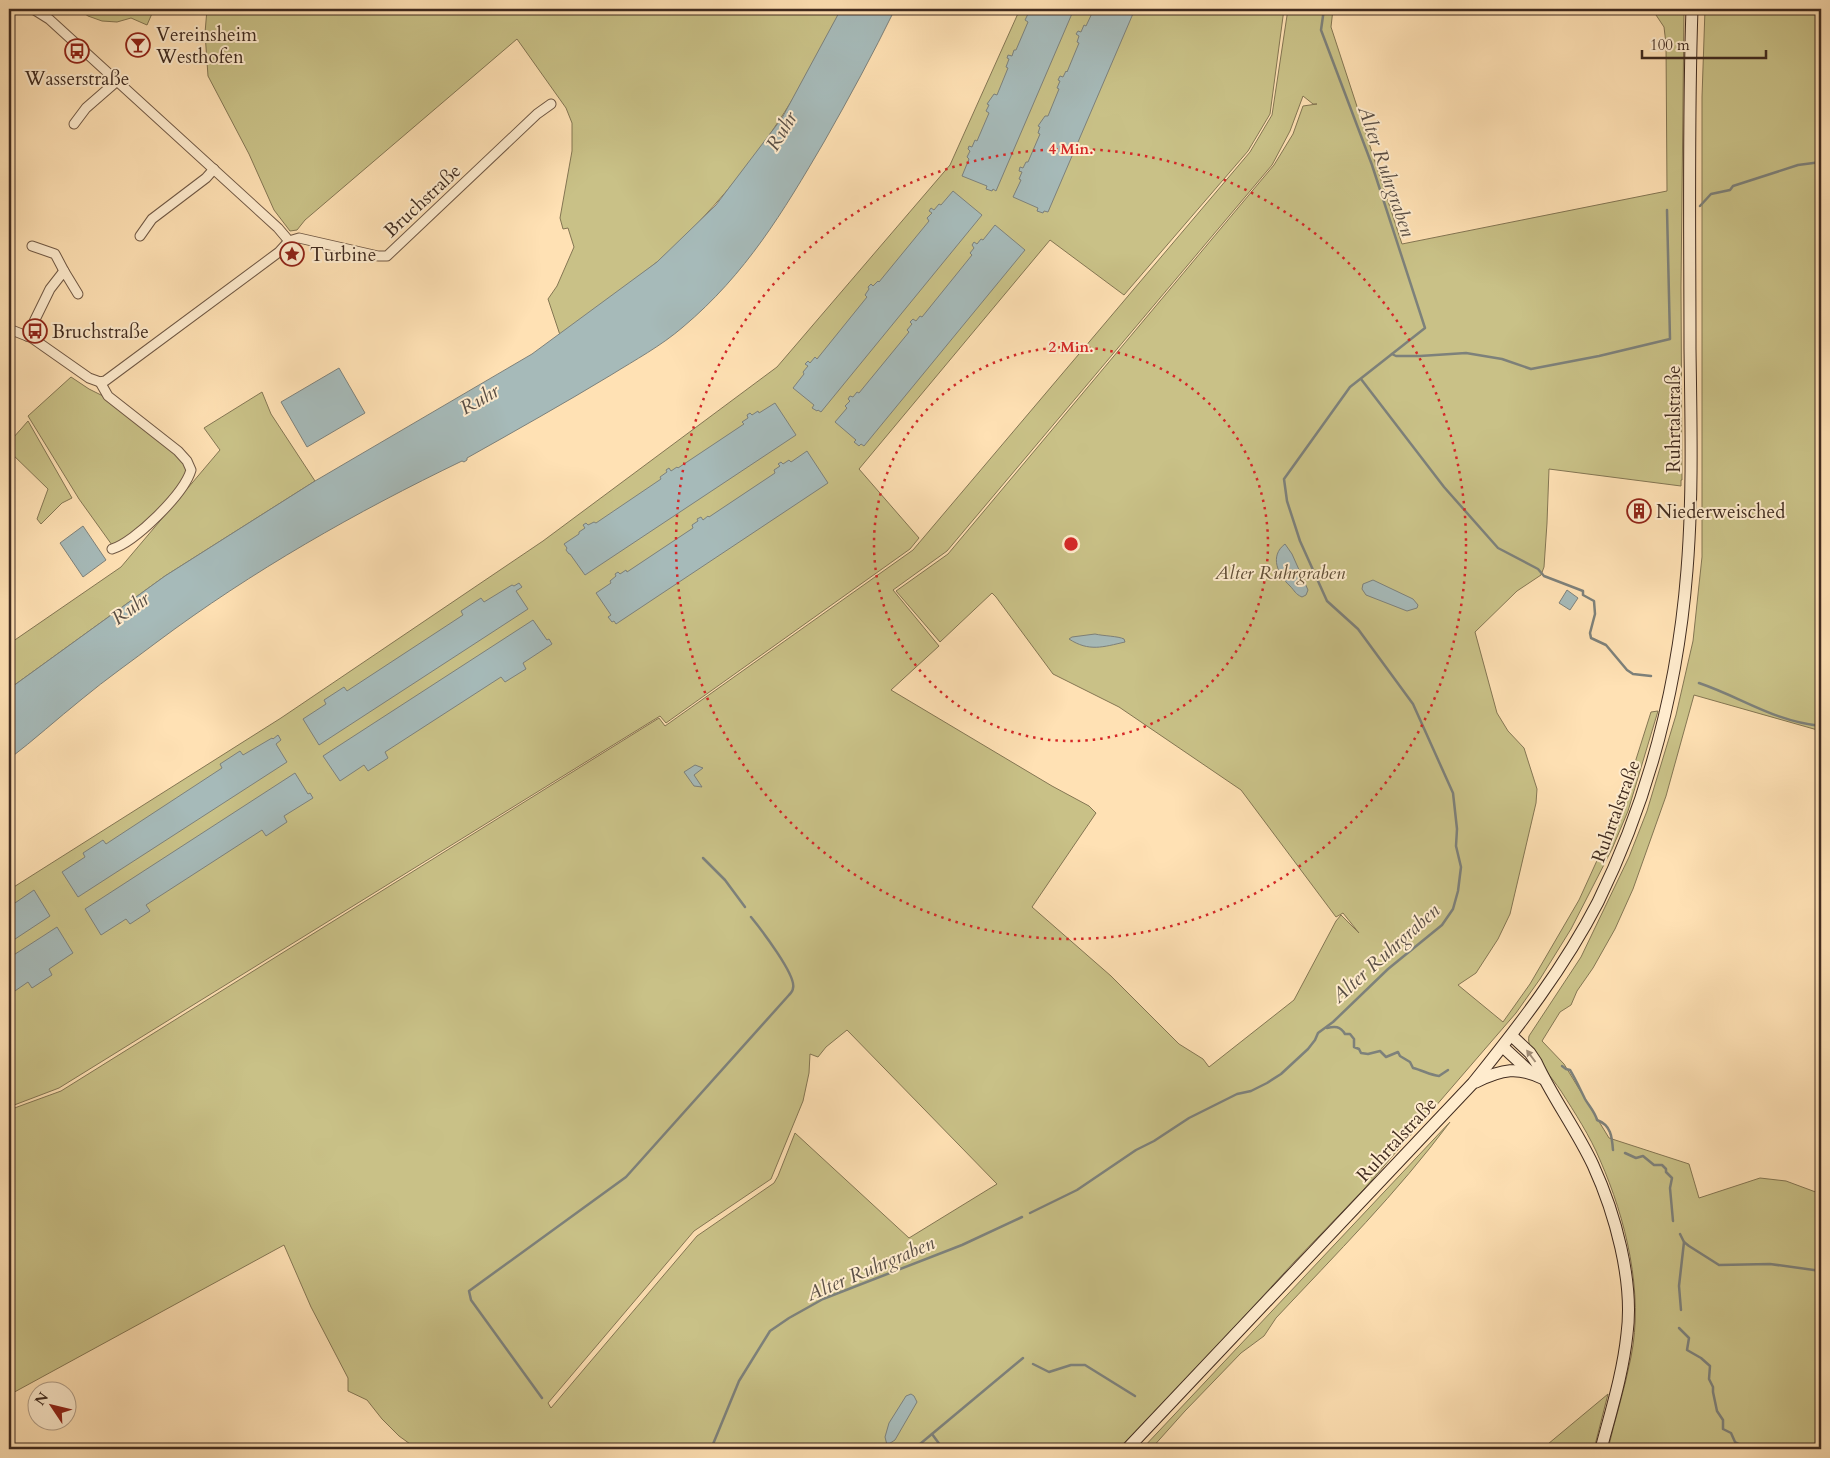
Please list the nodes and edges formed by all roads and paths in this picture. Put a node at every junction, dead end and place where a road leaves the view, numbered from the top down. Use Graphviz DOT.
graph roads {
  1 [pos="33,9"];
  2 [pos="1692,9"];
  3 [pos="117,81"];
  4 [pos="552,104"];
  5 [pos="74,124"];
  6 [pos="214,169"];
  7 [pos="140,236"];
  8 [pos="289,241"];
  9 [pos="32,246"];
  10 [pos="64,271"];
  11 [pos="78,294"];
  12 [pos="9,329"];
  13 [pos="27,336"];
  14 [pos="100,382"];
  15 [pos="112,548"];
  16 [pos="1512,1036"];
  17 [pos="1503,1047"];
  18 [pos="1530,1072"];
  19 [pos="1544,1079"];
  20 [pos="1473,1084"];
  21 [pos="1128,1449"];
  22 [pos="1601,1449"];
  1 -- 3 [label="street"];
  2 -- 16 [label="main road, Ruhrtalstraße"];
  3 -- 5 [label="street"];
  3 -- 6 [label="street"];
  4 -- 8 [label="street, Bruchstraße"];
  6 -- 7 [label="street"];
  6 -- 8 [label="street"];
  8 -- 14 [label="street"];
  9 -- 10 [label="street"];
  10 -- 11 [label="street"];
  10 -- 13 [label="street"];
  12 -- 13 [label="street"];
  13 -- 14 [label="street"];
  14 -- 15 [label="street"];
  16 -- 17 [label="main road, Ruhrtalstraße"];
  19 -- 16 [label="main road, one-way"];
  17 -- 18 [label="main road"];
  17 -- 20 [label="main road, Ruhrtalstraße"];
  18 -- 19 [label="main road"];
  18 -- 20 [label="main road"];
  19 -- 22 [label="main road"];
  20 -- 21 [label="main road, Ruhrtalstraße"];
}
